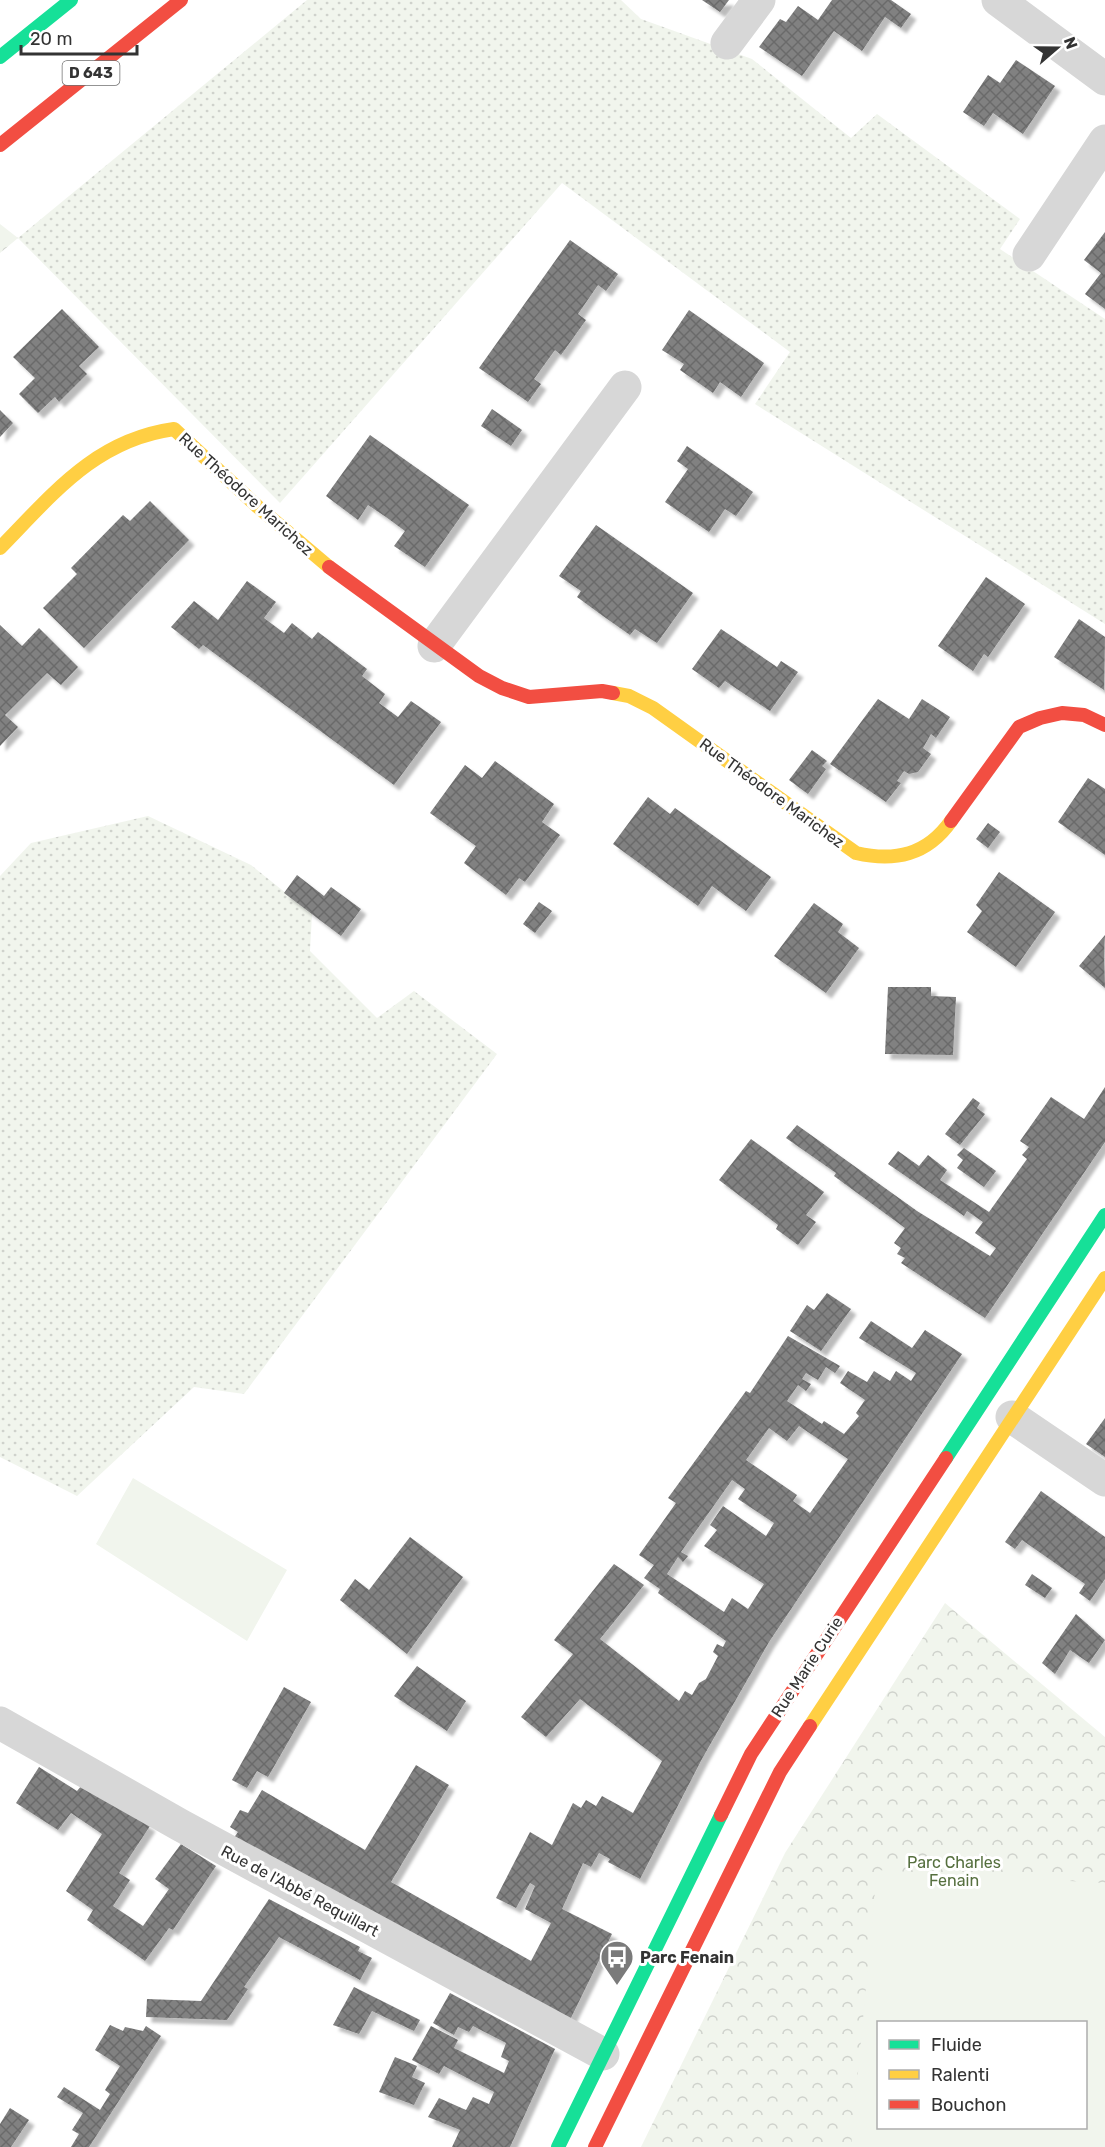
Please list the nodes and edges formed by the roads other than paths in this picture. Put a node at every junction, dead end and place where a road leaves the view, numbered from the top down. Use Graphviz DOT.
graph roads {
  1 [pos="71,0"];
  2 [pos="181,0"];
  3 [pos="759,0"];
  4 [pos="998,0"];
  5 [pos="727,43"];
  6 [pos="0,57"];
  7 [pos="1105,79"];
  8 [pos="1105,141"];
  9 [pos="0,145"];
  10 [pos="1029,255"];
  11 [pos="625,387"];
  12 [pos="0,548"];
  13 [pos="434,646"];
  14 [pos="1105,725"];
  15 [pos="1105,1215"];
  16 [pos="1105,1278"];
  17 [pos="1012,1417"];
  18 [pos="1105,1480"];
  19 [pos="0,1723"];
  20 [pos="603,2054"];
  21 [pos="558,2147"];
  22 [pos="595,2147"];
  1 -- 6 [label="main road"];
  2 -- 9 [label="main road, D 643"];
  3 -- 5 [label="street"];
  4 -- 7 [label="street"];
  8 -- 10 [label="street"];
  11 -- 13 [label="street"];
  12 -- 13 [label="main road, Rue Théodore Marichez"];
  13 -- 14 [label="main road, Rue Théodore Marichez"];
  15 -- 20 [label="main road, Rue Marie Curie"];
  16 -- 17 [label="main road, Rue Marie Curie"];
  17 -- 18 [label="street"];
  17 -- 22 [label="main road, Rue Marie Curie"];
  19 -- 20 [label="street, Rue de l'Abbé Requillart"];
  20 -- 21 [label="main road, Rue Marie Curie"];
}
